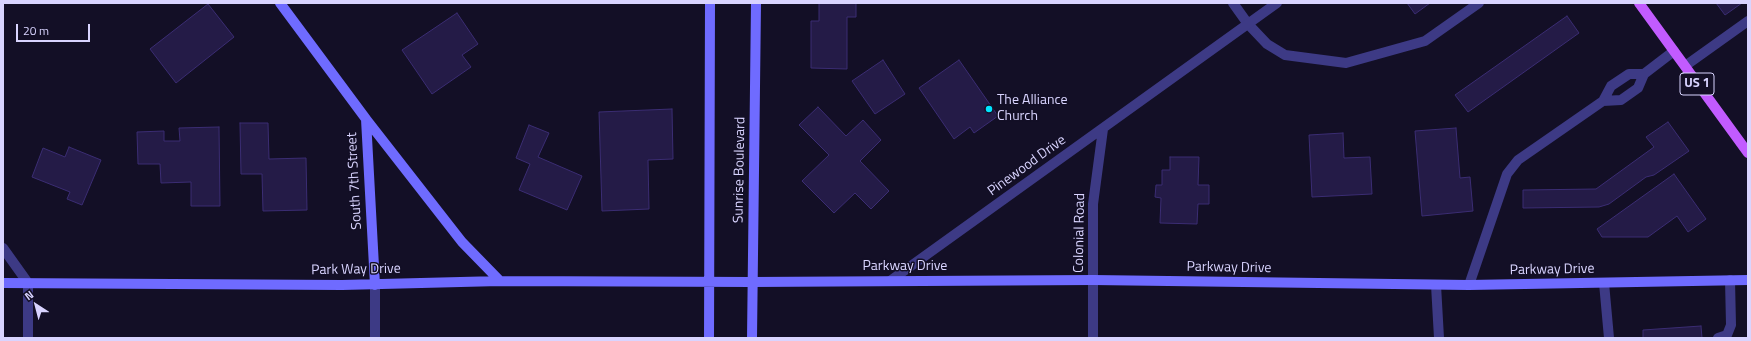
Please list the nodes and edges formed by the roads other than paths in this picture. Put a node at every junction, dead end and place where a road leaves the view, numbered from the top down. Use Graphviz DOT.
graph roads {
  1 [pos="280,3"];
  2 [pos="710,3"];
  3 [pos="756,3"];
  4 [pos="1233,3"];
  5 [pos="1277,3"];
  6 [pos="1479,3"];
  7 [pos="1639,3"];
  8 [pos="1748,21"];
  9 [pos="1248,24"];
  10 [pos="1674,51"];
  11 [pos="1685,66"];
  12 [pos="1644,74"];
  13 [pos="1603,101"];
  14 [pos="366,119"];
  15 [pos="1103,129"];
  16 [pos="1748,153"];
  17 [pos="3,248"];
  18 [pos="500,280"];
  19 [pos="1093,280"];
  20 [pos="1730,280"];
  21 [pos="1748,280"];
  22 [pos="709,281"];
  23 [pos="890,281"];
  24 [pos="752,282"];
  25 [pos="3,283"];
  26 [pos="28,283"];
  27 [pos="1604,283"];
  28 [pos="375,284"];
  29 [pos="1436,285"];
  30 [pos="1469,285"];
  31 [pos="28,338"];
  32 [pos="375,338"];
  33 [pos="709,338"];
  34 [pos="752,338"];
  35 [pos="1093,338"];
  36 [pos="1439,338"];
  37 [pos="1609,338"];
  38 [pos="1718,338"];
  1 -- 14 [label="street, South 7th Street"];
  2 -- 22 [label="street"];
  3 -- 24 [label="street, Sunrise Boulevard"];
  4 -- 9 [label="street"];
  5 -- 9 [label="street, Pinewood Drive"];
  6 -- 9 [label="street"];
  7 -- 10 [label="main road, US 1"];
  8 -- 11 [label="street"];
  9 -- 15 [label="street, Pinewood Drive"];
  10 -- 11 [label="main road, US 1"];
  10 -- 12 [label="street"];
  11 -- 16 [label="main road, US 1"];
  12 -- 13 [label="street"];
  12 -- 13 [label="street"];
  13 -- 30 [label="street"];
  14 -- 18 [label="street"];
  14 -- 28 [label="street, South 7th Street"];
  15 -- 19 [label="street, Colonial Road"];
  15 -- 23 [label="street, Pinewood Drive"];
  17 -- 26 [label="street"];
  18 -- 22 [label="street, Park Way Drive"];
  18 -- 28 [label="street, Park Way Drive"];
  19 -- 23 [label="street, Parkway Drive"];
  19 -- 29 [label="street, Parkway Drive"];
  19 -- 35 [label="street, Colonial Road"];
  20 -- 21 [label="street, Parkway Drive"];
  20 -- 27 [label="street, Parkway Drive"];
  20 -- 38 [label="street"];
  22 -- 24 [label="street, Parkway Drive"];
  22 -- 33 [label="street"];
  23 -- 24 [label="street, Parkway Drive"];
  24 -- 34 [label="street, Sunrise Boulevard"];
  25 -- 26 [label="street, Park Way Drive"];
  26 -- 28 [label="street, Park Way Drive"];
  26 -- 31 [label="street"];
  27 -- 30 [label="street, Parkway Drive"];
  27 -- 37 [label="street"];
  28 -- 32 [label="street, South 7th Street"];
  29 -- 30 [label="street, Parkway Drive"];
  29 -- 36 [label="street"];
}
